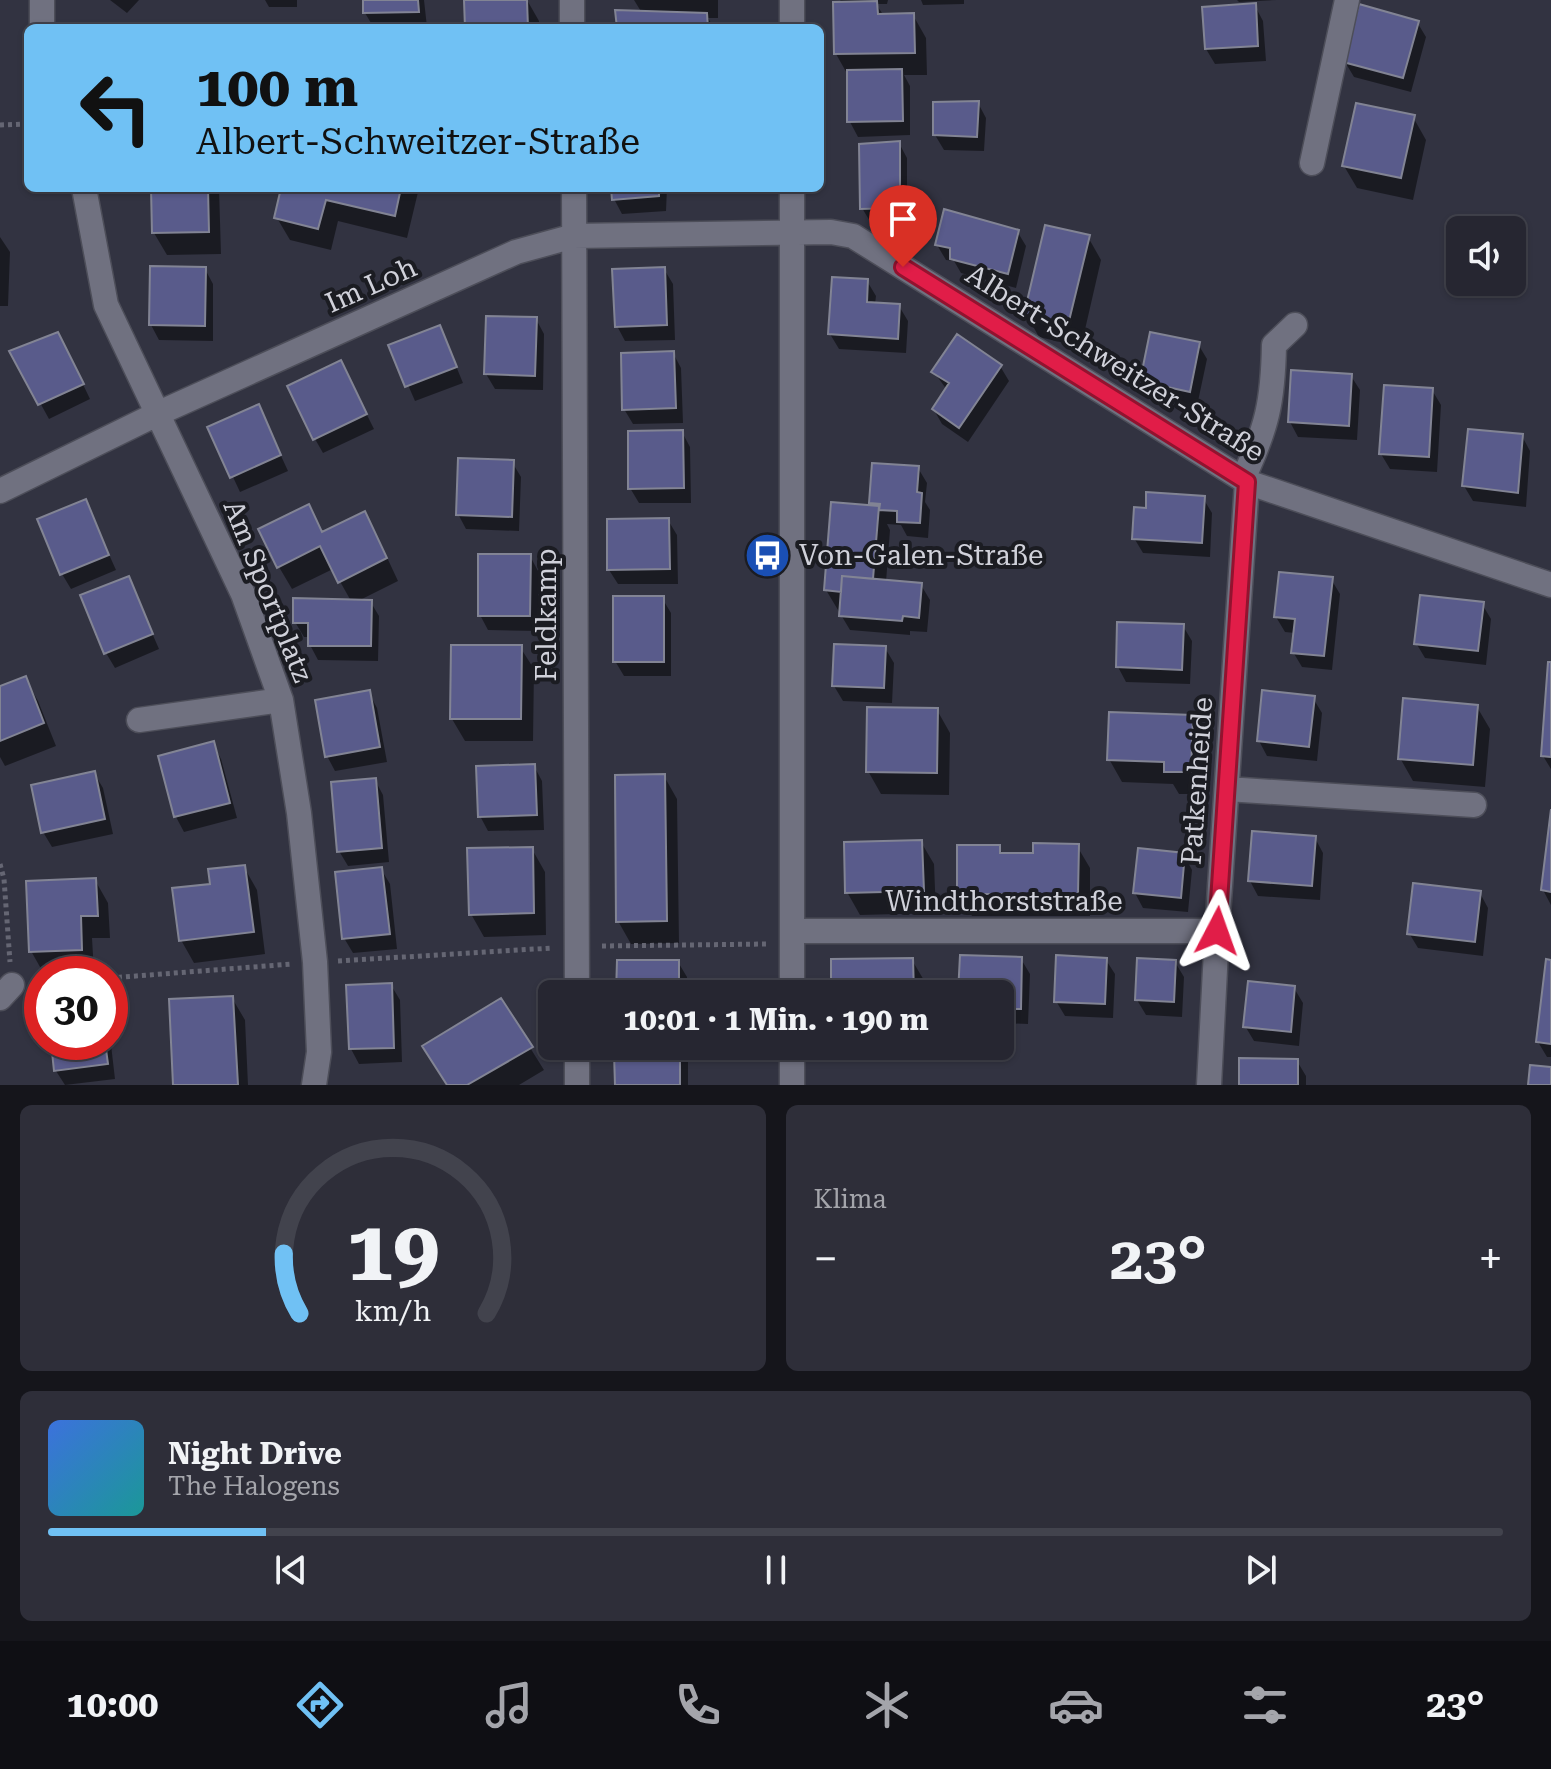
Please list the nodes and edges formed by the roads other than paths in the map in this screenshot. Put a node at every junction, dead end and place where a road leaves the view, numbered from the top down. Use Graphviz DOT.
graph roads {
  1 [pos="42,0"];
  2 [pos="572,0"];
  3 [pos="792,0"];
  4 [pos="1347,0"];
  5 [pos="42,24"];
  6 [pos="572,24"];
  7 [pos="792,24"];
  8 [pos="1312,163"];
  9 [pos="85,192"];
  10 [pos="574,192"];
  11 [pos="792,192"];
  12 [pos="791,233"];
  13 [pos="574,236"];
  14 [pos="1295,325"];
  15 [pos="159,413"];
  16 [pos="1245,481"];
  17 [pos="0,491"];
  18 [pos="1551,585"];
  19 [pos="281,700"];
  20 [pos="139,720"];
  21 [pos="1227,789"];
  22 [pos="1474,805"];
  23 [pos="792,931"];
  24 [pos="1217,931"];
  25 [pos="577,980"];
  26 [pos="792,980"];
  27 [pos="577,1060"];
  28 [pos="792,1060"];
  29 [pos="314,1085"];
  30 [pos="577,1085"];
  31 [pos="792,1085"];
  32 [pos="1209,1085"];
  1 -- 5 [label="street"];
  2 -- 6 [label="street"];
  3 -- 7 [label="street"];
  4 -- 8 [label="street"];
  9 -- 15 [label="street, Am Sportplatz"];
  10 -- 13 [label="street, Feldkamp"];
  11 -- 12 [label="street"];
  12 -- 13 [label="street, Im Loh"];
  12 -- 16 [label="street, Albert-Schweitzer-Straße"];
  12 -- 23 [label="street"];
  13 -- 15 [label="street, Im Loh"];
  13 -- 25 [label="street, Feldkamp"];
  14 -- 16 [label="street"];
  15 -- 17 [label="street, Im Loh"];
  15 -- 19 [label="street, Am Sportplatz"];
  16 -- 18 [label="street, Albert-Schweitzer-Straße"];
  16 -- 21 [label="street, Patkenheide"];
  19 -- 20 [label="street"];
  19 -- 29 [label="street, Am Sportplatz"];
  21 -- 22 [label="street"];
  21 -- 24 [label="street, Patkenheide"];
  23 -- 24 [label="street, Windthorststraße"];
  23 -- 26 [label="street"];
  24 -- 32 [label="street, Patkenheide"];
  27 -- 30 [label="street"];
  28 -- 31 [label="street"];
}
